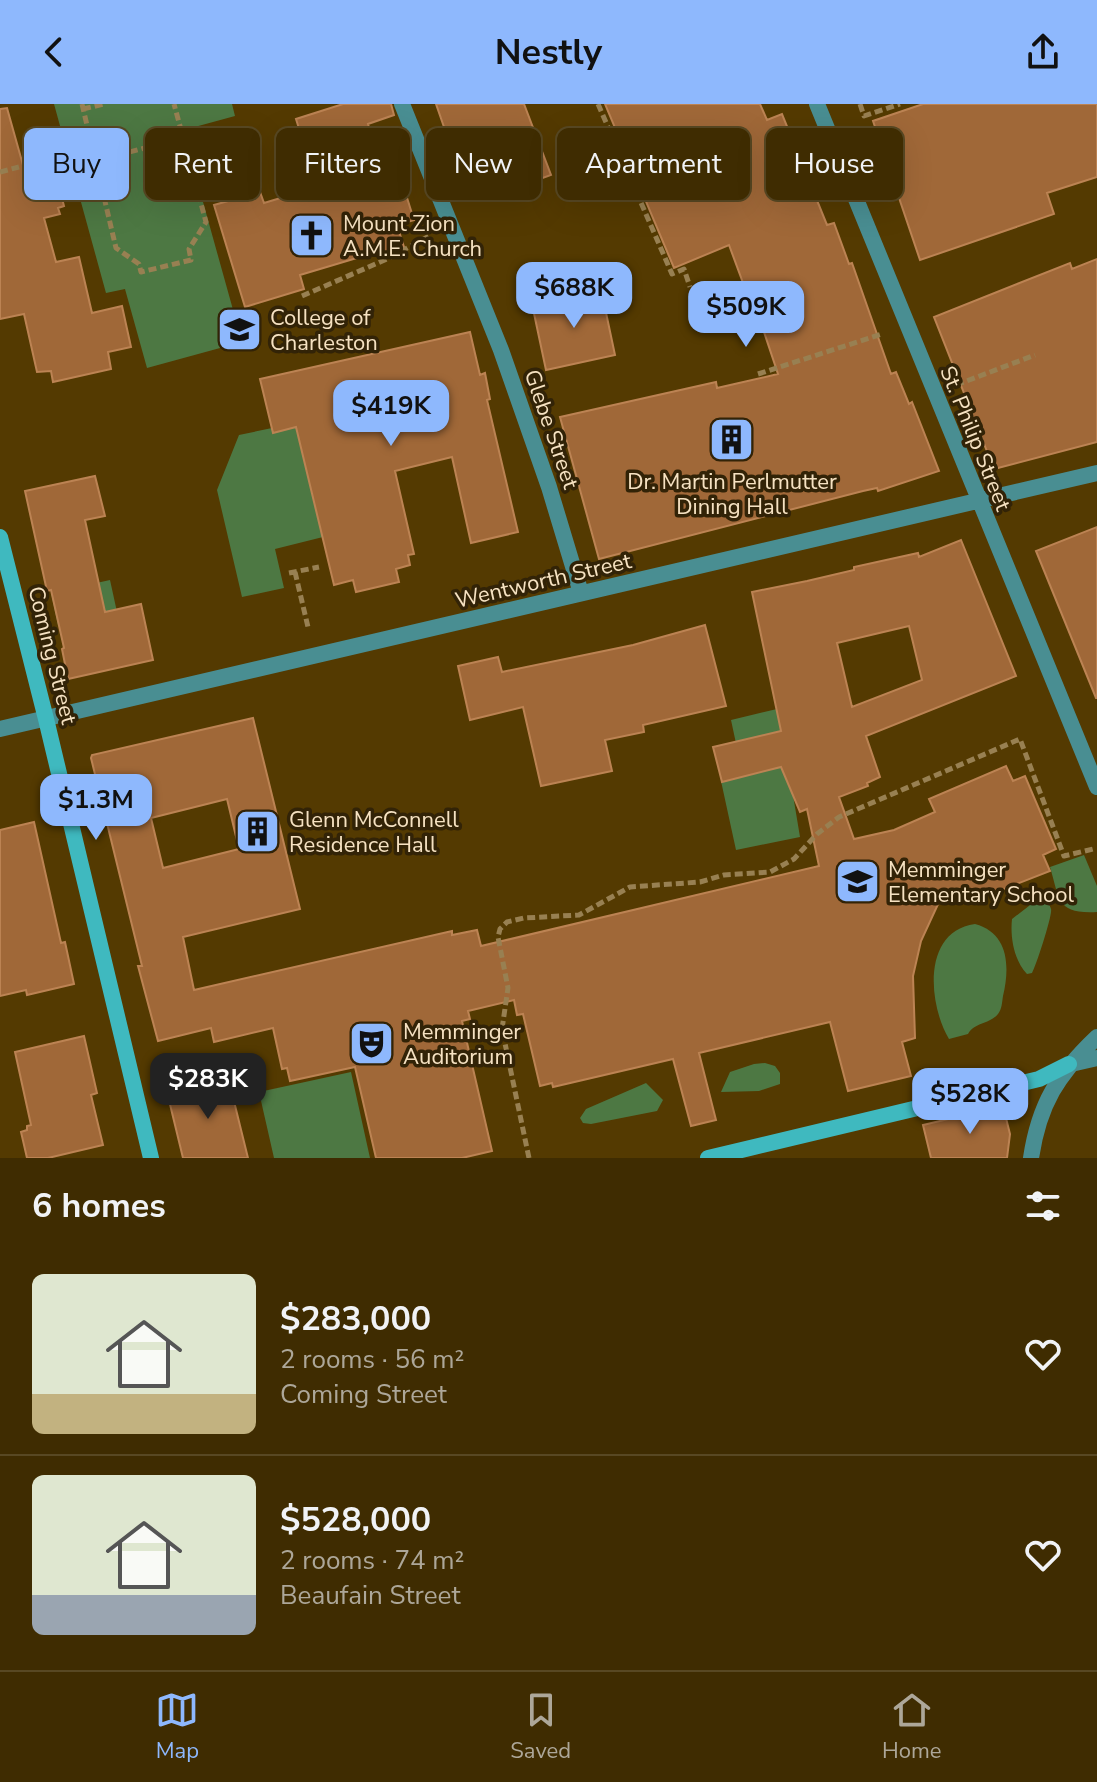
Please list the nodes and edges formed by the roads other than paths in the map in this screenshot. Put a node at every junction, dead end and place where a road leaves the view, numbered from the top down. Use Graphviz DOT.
graph roads {
  1 [pos="402,104"];
  2 [pos="817,104"];
  3 [pos="1097,473"];
  4 [pos="978,500"];
  5 [pos="0,537"];
  6 [pos="581,593"];
  7 [pos="46,719"];
  8 [pos="0,729"];
  9 [pos="1097,787"];
  10 [pos="1097,1037"];
  11 [pos="1097,1058"];
  12 [pos="1069,1064"];
  13 [pos="151,1158"];
  14 [pos="708,1158"];
  15 [pos="1031,1158"];
  1 -- 6 [label="street, Glebe Street"];
  2 -- 4 [label="street, St. Philip Street"];
  3 -- 4 [label="street, Wentworth Street"];
  4 -- 6 [label="street, Wentworth Street"];
  4 -- 9 [label="street, St. Philip Street"];
  5 -- 7 [label="street, Coming Street"];
  6 -- 7 [label="street, Wentworth Street"];
  7 -- 8 [label="street, Wentworth Street"];
  7 -- 13 [label="street, Coming Street"];
  10 -- 12 [label="street"];
  11 -- 12 [label="street"];
  12 -- 14 [label="street"];
  12 -- 15 [label="street"];
}
